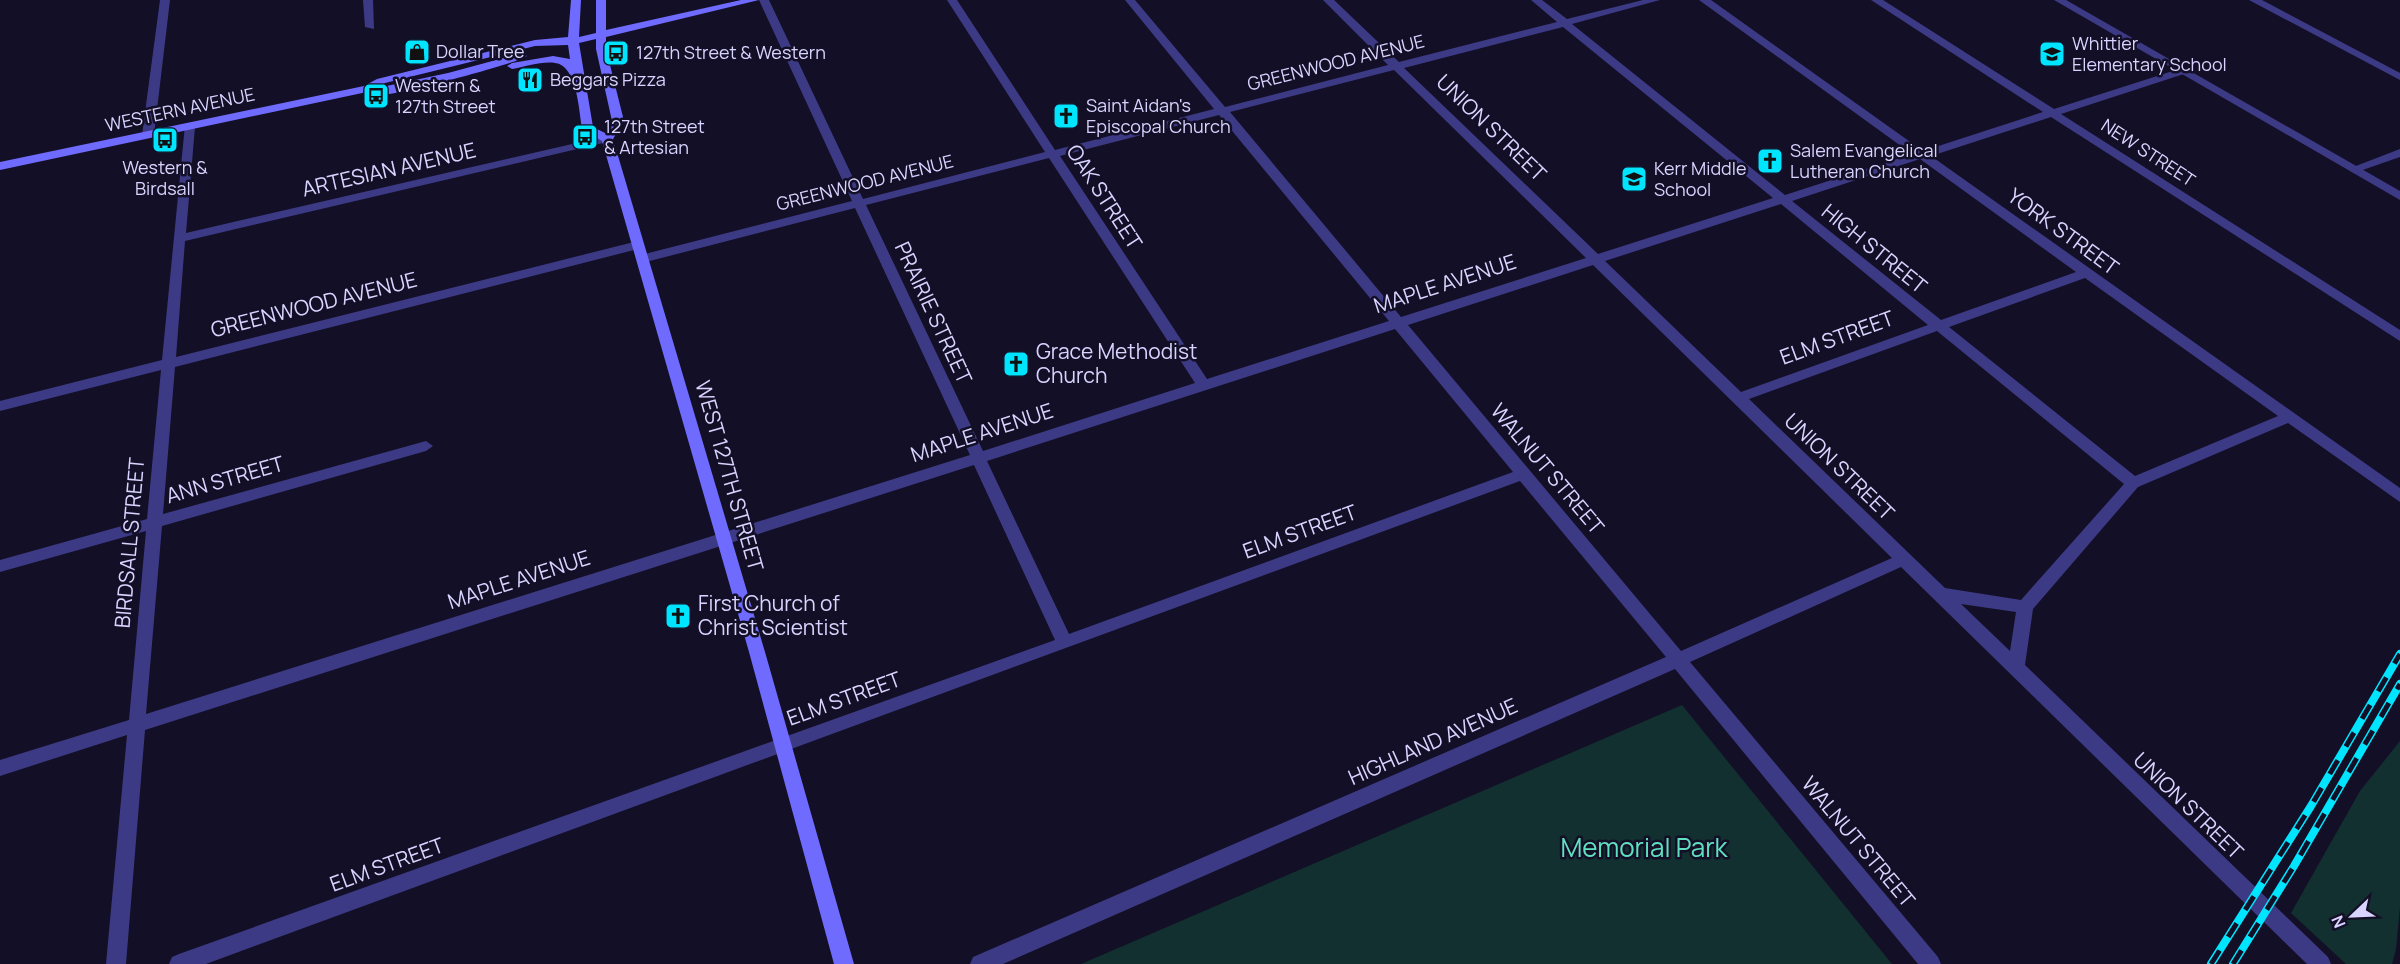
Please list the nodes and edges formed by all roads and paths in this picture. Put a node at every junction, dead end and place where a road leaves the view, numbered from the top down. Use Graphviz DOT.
graph roads {
  1 [pos="165,0"];
  2 [pos="368,0"];
  3 [pos="576,0"];
  4 [pos="601,0"];
  5 [pos="754,0"];
  6 [pos="764,0"];
  7 [pos="952,0"];
  8 [pos="1130,0"];
  9 [pos="1328,0"];
  10 [pos="1536,0"];
  11 [pos="1655,0"];
  12 [pos="1704,0"];
  13 [pos="1876,0"];
  14 [pos="2059,0"];
  15 [pos="2254,0"];
  16 [pos="1565,23"];
  17 [pos="370,27"];
  18 [pos="599,34"];
  19 [pos="573,40"];
  20 [pos="1396,66"];
  21 [pos="2182,71"];
  22 [pos="577,74"];
  23 [pos="451,76"];
  24 [pos="2400,77"];
  25 [pos="368,89"];
  26 [pos="1222,111"];
  27 [pos="2053,113"];
  28 [pos="189,126"];
  29 [pos="148,135"];
  30 [pos="607,139"];
  31 [pos="2400,153"];
  32 [pos="1053,154"];
  33 [pos="1922,155"];
  34 [pos="0,166"];
  35 [pos="2354,169"];
  36 [pos="2400,196"];
  37 [pos="1781,200"];
  38 [pos="859,204"];
  39 [pos="180,238"];
  40 [pos="640,252"];
  41 [pos="1596,260"];
  42 [pos="2086,273"];
  43 [pos="1398,322"];
  44 [pos="1937,325"];
  45 [pos="2400,336"];
  46 [pos="169,363"];
  47 [pos="1203,385"];
  48 [pos="1738,398"];
  49 [pos="0,406"];
  50 [pos="2289,417"];
  51 [pos="426,446"];
  52 [pos="978,458"];
  53 [pos="1523,474"];
  54 [pos="2133,483"];
  55 [pos="2400,496"];
  56 [pos="155,522"];
  57 [pos="724,539"];
  58 [pos="1904,559"];
  59 [pos="0,566"];
  60 [pos="1940,594"];
  61 [pos="2025,608"];
  62 [pos="1065,643"];
  63 [pos="1678,659"];
  64 [pos="2016,668"];
  65 [pos="137,724"];
  66 [pos="783,746"];
  67 [pos="0,768"];
  68 [pos="116,964"];
  69 [pos="179,964"];
  70 [pos="844,964"];
  71 [pos="980,964"];
  72 [pos="1931,964"];
  73 [pos="2321,964"];
  1 -- 29 [label="street"];
  2 -- 17 [label="street"];
  3 -- 19 [label="main road"];
  4 -- 18 [label="main road"];
  5 -- 18 [label="main road, WESTERN AVENUE"];
  6 -- 38 [label="street, PRAIRIE STREET"];
  7 -- 32 [label="street, OAK STREET"];
  8 -- 26 [label="street, WALNUT STREET"];
  9 -- 20 [label="street, UNION STREET"];
  10 -- 16 [label="street, HIGH STREET"];
  11 -- 16 [label="street, GREENWOOD AVENUE"];
  12 -- 33 [label="street, YORK STREET"];
  13 -- 27 [label="street, NEW STREET"];
  14 -- 21 [label="street"];
  15 -- 24 [label="street"];
  16 -- 20 [label="street, GREENWOOD AVENUE"];
  16 -- 37 [label="street, HIGH STREET"];
  18 -- 19 [label="main road, WESTERN AVENUE"];
  18 -- 30 [label="main road"];
  19 -- 22 [label="main road"];
  19 -- 23 [label="main road, WESTERN AVENUE"];
  19 -- 25 [label="main road, WESTERN AVENUE"];
  20 -- 26 [label="street, GREENWOOD AVENUE"];
  20 -- 41 [label="street, UNION STREET"];
  21 -- 27 [label="street, MAPLE AVENUE"];
  21 -- 35 [label="street"];
  22 -- 23 [label="main road"];
  22 -- 30 [label="main road"];
  23 -- 25 [label="main road, WESTERN AVENUE"];
  25 -- 28 [label="main road, WESTERN AVENUE"];
  26 -- 32 [label="street, GREENWOOD AVENUE"];
  26 -- 43 [label="street, WALNUT STREET"];
  27 -- 33 [label="street, MAPLE AVENUE"];
  27 -- 45 [label="street, NEW STREET"];
  28 -- 29 [label="main road, WESTERN AVENUE"];
  28 -- 39 [label="street, BIRDSALL STREET"];
  29 -- 34 [label="main road, WESTERN AVENUE"];
  30 -- 39 [label="street, ARTESIAN AVENUE"];
  30 -- 40 [label="main road, WEST 127TH STREET"];
  31 -- 35 [label="street"];
  32 -- 38 [label="street, GREENWOOD AVENUE"];
  32 -- 47 [label="street, OAK STREET"];
  33 -- 37 [label="street, MAPLE AVENUE"];
  33 -- 42 [label="street, YORK STREET"];
  35 -- 36 [label="street"];
  37 -- 41 [label="street, MAPLE AVENUE"];
  37 -- 44 [label="street, HIGH STREET"];
  38 -- 40 [label="street, GREENWOOD AVENUE"];
  38 -- 52 [label="street, PRAIRIE STREET"];
  39 -- 46 [label="street, BIRDSALL STREET"];
  40 -- 46 [label="street, GREENWOOD AVENUE"];
  40 -- 57 [label="main road, WEST 127TH STREET"];
  41 -- 43 [label="street, MAPLE AVENUE"];
  41 -- 48 [label="street, UNION STREET"];
  42 -- 44 [label="street, ELM STREET"];
  42 -- 50 [label="street, YORK STREET"];
  43 -- 47 [label="street, MAPLE AVENUE"];
  43 -- 53 [label="street, WALNUT STREET"];
  44 -- 48 [label="street, ELM STREET"];
  44 -- 54 [label="street, HIGH STREET"];
  46 -- 49 [label="street, GREENWOOD AVENUE"];
  46 -- 56 [label="street, BIRDSALL STREET"];
  47 -- 52 [label="street, MAPLE AVENUE"];
  48 -- 58 [label="street, UNION STREET"];
  50 -- 54 [label="street"];
  50 -- 55 [label="street, YORK STREET"];
  51 -- 56 [label="street, ANN STREET"];
  52 -- 57 [label="street, MAPLE AVENUE"];
  52 -- 62 [label="street, PRAIRIE STREET"];
  53 -- 62 [label="street, ELM STREET"];
  53 -- 63 [label="street, WALNUT STREET"];
  54 -- 61 [label="street"];
  56 -- 59 [label="street, ANN STREET"];
  56 -- 65 [label="street, BIRDSALL STREET"];
  57 -- 65 [label="street, MAPLE AVENUE"];
  57 -- 66 [label="main road, WEST 127TH STREET"];
  58 -- 60 [label="street, UNION STREET"];
  58 -- 63 [label="street, HIGHLAND AVENUE"];
  60 -- 61 [label="street"];
  60 -- 64 [label="street, UNION STREET"];
  61 -- 64 [label="street"];
  62 -- 66 [label="street, ELM STREET"];
  63 -- 71 [label="street, HIGHLAND AVENUE"];
  63 -- 72 [label="street, WALNUT STREET"];
  64 -- 73 [label="street, UNION STREET"];
  65 -- 67 [label="street, MAPLE AVENUE"];
  65 -- 68 [label="street, BIRDSALL STREET"];
  66 -- 69 [label="street, ELM STREET"];
  66 -- 70 [label="main road, WEST 127TH STREET"];
}
